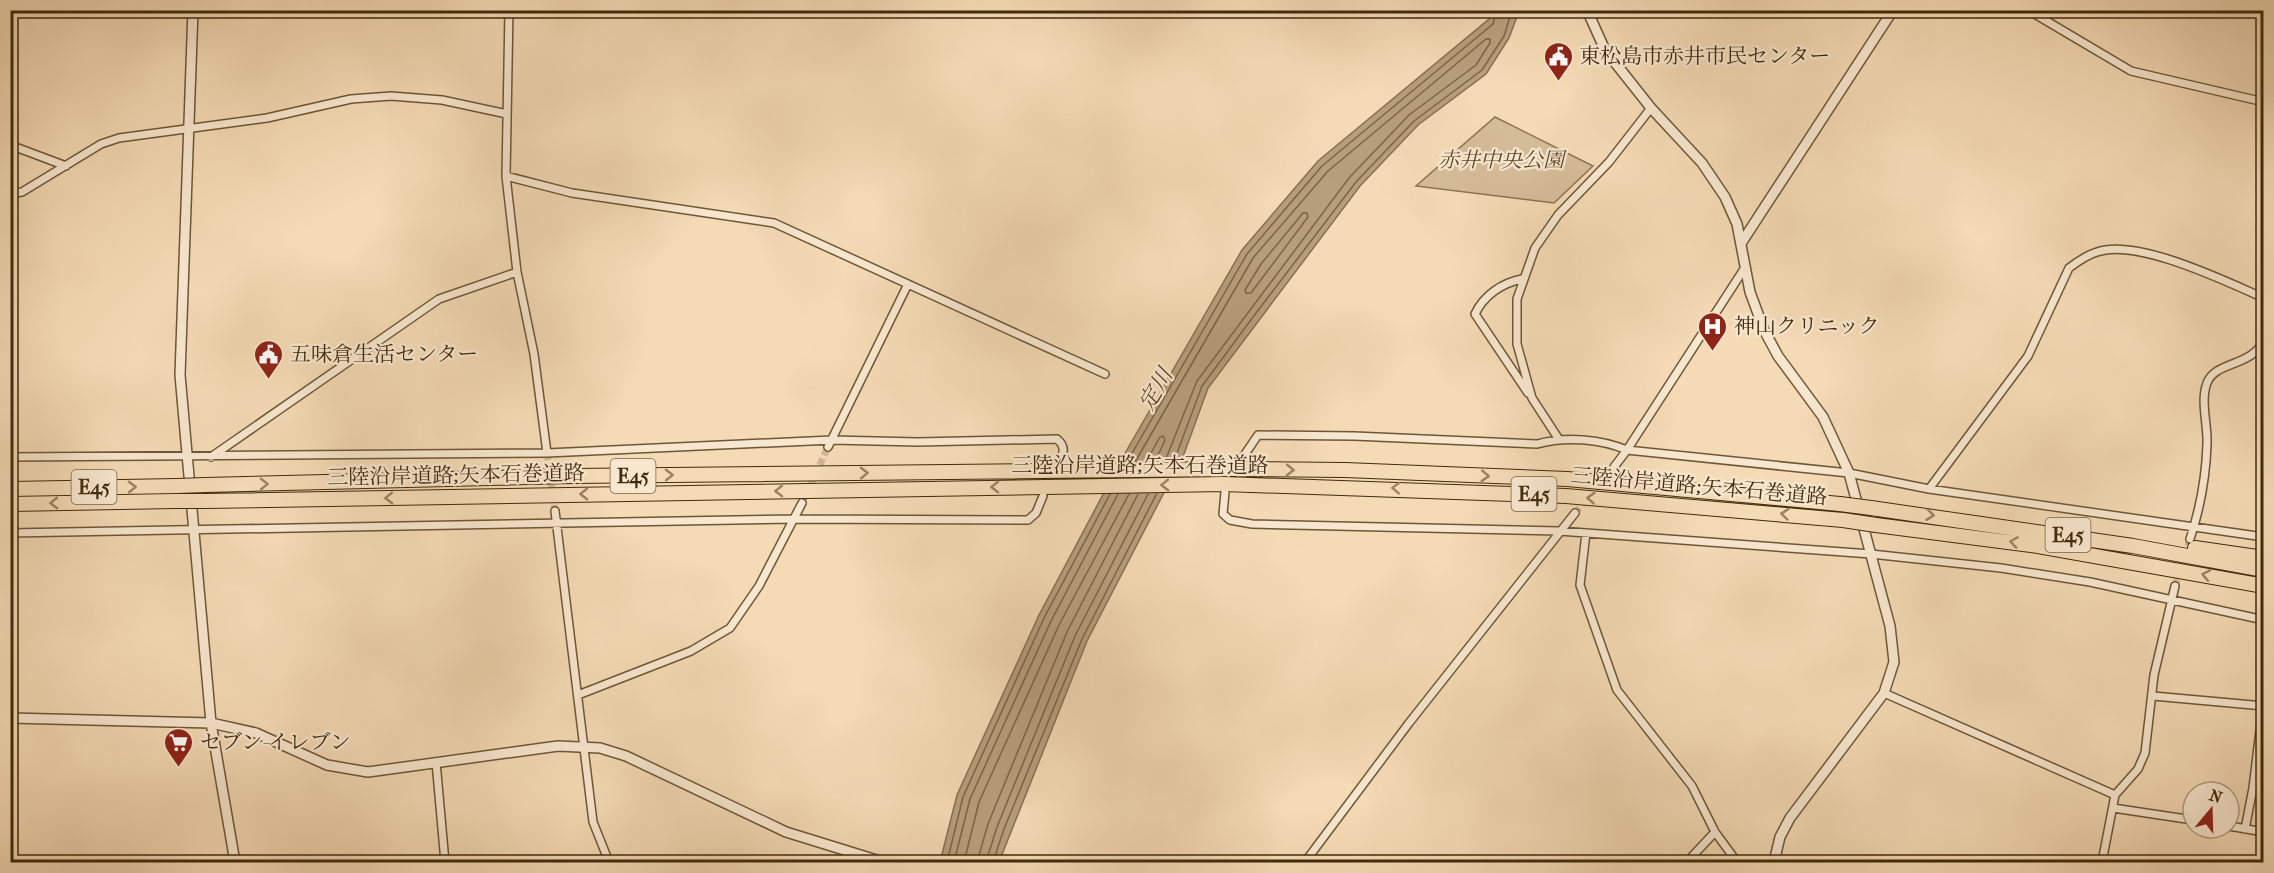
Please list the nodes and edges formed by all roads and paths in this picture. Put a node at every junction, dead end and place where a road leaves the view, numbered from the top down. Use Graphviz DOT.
graph roads {
  1 [pos="193,10"];
  2 [pos="509,10"];
  3 [pos="1587,10"];
  4 [pos="1893,10"];
  5 [pos="2028,10"];
  6 [pos="2264,102"];
  7 [pos="1651,108"];
  8 [pos="507,114"];
  9 [pos="190,130"];
  10 [pos="10,145"];
  11 [pos="66,166"];
  12 [pos="506,176"];
  13 [pos="10,194"];
  14 [pos="1742,242"];
  15 [pos="1744,269"];
  16 [pos="517,272"];
  17 [pos="1522,279"];
  18 [pos="908,284"];
  19 [pos="2264,298"];
  20 [pos="2264,340"];
  21 [pos="1105,374"];
  22 [pos="1532,398"];
  23 [pos="1558,438"];
  24 [pos="830,444"];
  25 [pos="1627,450"];
  26 [pos="546,453"];
  27 [pos="10,457"];
  28 [pos="210,457"];
  29 [pos="186,458"];
  30 [pos="1236,465"];
  31 [pos="1059,466"];
  32 [pos="1614,467"];
  33 [pos="1849,473"];
  34 [pos="1224,488"];
  35 [pos="10,489"];
  36 [pos="1929,489"];
  37 [pos="1048,491"];
  38 [pos="802,502"];
  39 [pos="10,504"];
  40 [pos="555,510"];
  41 [pos="1575,513"];
  42 [pos="795,519"];
  43 [pos="557,525"];
  44 [pos="2194,527"];
  45 [pos="192,529"];
  46 [pos="1559,531"];
  47 [pos="2038,531"];
  48 [pos="10,533"];
  49 [pos="1586,533"];
  50 [pos="2264,537"];
  51 [pos="2190,539"];
  52 [pos="1870,554"];
  53 [pos="2264,558"];
  54 [pos="2264,570"];
  55 [pos="2175,586"];
  56 [pos="2264,586"];
  57 [pos="2172,601"];
  58 [pos="2264,620"];
  59 [pos="1884,693"];
  60 [pos="578,695"];
  61 [pos="2153,696"];
  62 [pos="2263,706"];
  63 [pos="10,718"];
  64 [pos="211,723"];
  65 [pos="583,746"];
  66 [pos="436,762"];
  67 [pos="2115,795"];
  68 [pos="2113,808"];
  69 [pos="2181,818"];
  70 [pos="2241,828"];
  71 [pos="2245,829"];
  72 [pos="1715,832"];
  73 [pos="2264,832"];
  74 [pos="236,862"];
  75 [pos="445,862"];
  76 [pos="609,862"];
  77 [pos="883,862"];
  78 [pos="1305,862"];
  79 [pos="1687,862"];
  80 [pos="1737,862"];
  81 [pos="1774,862"];
  82 [pos="2102,862"];
  1 -- 9 [label="street"];
  2 -- 8 [label="street"];
  3 -- 7 [label="street"];
  4 -- 14 [label="street"];
  5 -- 6 [label="street"];
  7 -- 14 [label="street"];
  7 -- 17 [label="street"];
  8 -- 9 [label="street"];
  8 -- 12 [label="street"];
  9 -- 11 [label="street"];
  9 -- 29 [label="street"];
  10 -- 11 [label="street"];
  11 -- 13 [label="street"];
  12 -- 16 [label="street"];
  12 -- 18 [label="street"];
  14 -- 15 [label="street"];
  15 -- 25 [label="street"];
  15 -- 33 [label="street"];
  16 -- 26 [label="street"];
  16 -- 28 [label="street"];
  17 -- 22 [label="street"];
  17 -- 22 [label="street"];
  18 -- 21 [label="street"];
  18 -- 24 [label="street"];
  19 -- 36 [label="street"];
  20 -- 44 [label="street"];
  22 -- 23 [label="street"];
  23 -- 25 [label="street"];
  23 -- 30 [label="street"];
  24 -- 26 [label="street"];
  24 -- 31 [label="street"];
  25 -- 32 [label="street"];
  25 -- 33 [label="street"];
  26 -- 28 [label="street"];
  27 -- 29 [label="street"];
  28 -- 29 [label="street"];
  29 -- 45 [label="street"];
  30 -- 31 [label="highway, 三陸沿岸道路;矢本石巻道路 / E45"];
  30 -- 47 [label="highway, 三陸沿岸道路;矢本石巻道路 / E45, one-way, bridge"];
  35 -- 31 [label="highway, 三陸沿岸道路;矢本石巻道路 / E45, one-way, bridge"];
  33 -- 36 [label="street"];
  33 -- 52 [label="street"];
  34 -- 37 [label="highway, 三陸沿岸道路;矢本石巻道路 / E45, one-way"];
  34 -- 46 [label="street"];
  56 -- 34 [label="highway, 三陸沿岸道路;矢本石巻道路 / E45, one-way, bridge"];
  36 -- 44 [label="street"];
  37 -- 39 [label="highway, 三陸沿岸道路;矢本石巻道路 / E45, one-way, bridge"];
  37 -- 42 [label="street"];
  38 -- 42 [label="street"];
  40 -- 43 [label="street"];
  41 -- 46 [label="street"];
  42 -- 43 [label="street"];
  42 -- 60 [label="street"];
  43 -- 45 [label="street"];
  43 -- 60 [label="street"];
  44 -- 50 [label="street"];
  44 -- 51 [label="street"];
  45 -- 48 [label="street"];
  45 -- 64 [label="street"];
  46 -- 49 [label="street"];
  46 -- 78 [label="street"];
  47 -- 53 [label="highway"];
  47 -- 54 [label="highway, 三陸沿岸道路;矢本石巻道路 / E45"];
  49 -- 52 [label="street"];
  49 -- 72 [label="street"];
  52 -- 57 [label="street"];
  52 -- 59 [label="street"];
  55 -- 57 [label="street"];
  57 -- 58 [label="street"];
  57 -- 61 [label="street"];
  59 -- 67 [label="street"];
  59 -- 81 [label="street"];
  60 -- 65 [label="street"];
  61 -- 62 [label="street"];
  61 -- 67 [label="street"];
  62 -- 71 [label="street"];
  63 -- 64 [label="street"];
  64 -- 66 [label="street"];
  64 -- 74 [label="street"];
  65 -- 66 [label="street"];
  65 -- 76 [label="street"];
  65 -- 77 [label="street"];
  66 -- 75 [label="street"];
  67 -- 68 [label="street"];
  68 -- 69 [label="street"];
  68 -- 82 [label="street"];
  70 -- 71 [label="street"];
  71 -- 73 [label="street"];
  72 -- 79 [label="street"];
  72 -- 80 [label="street"];
}
